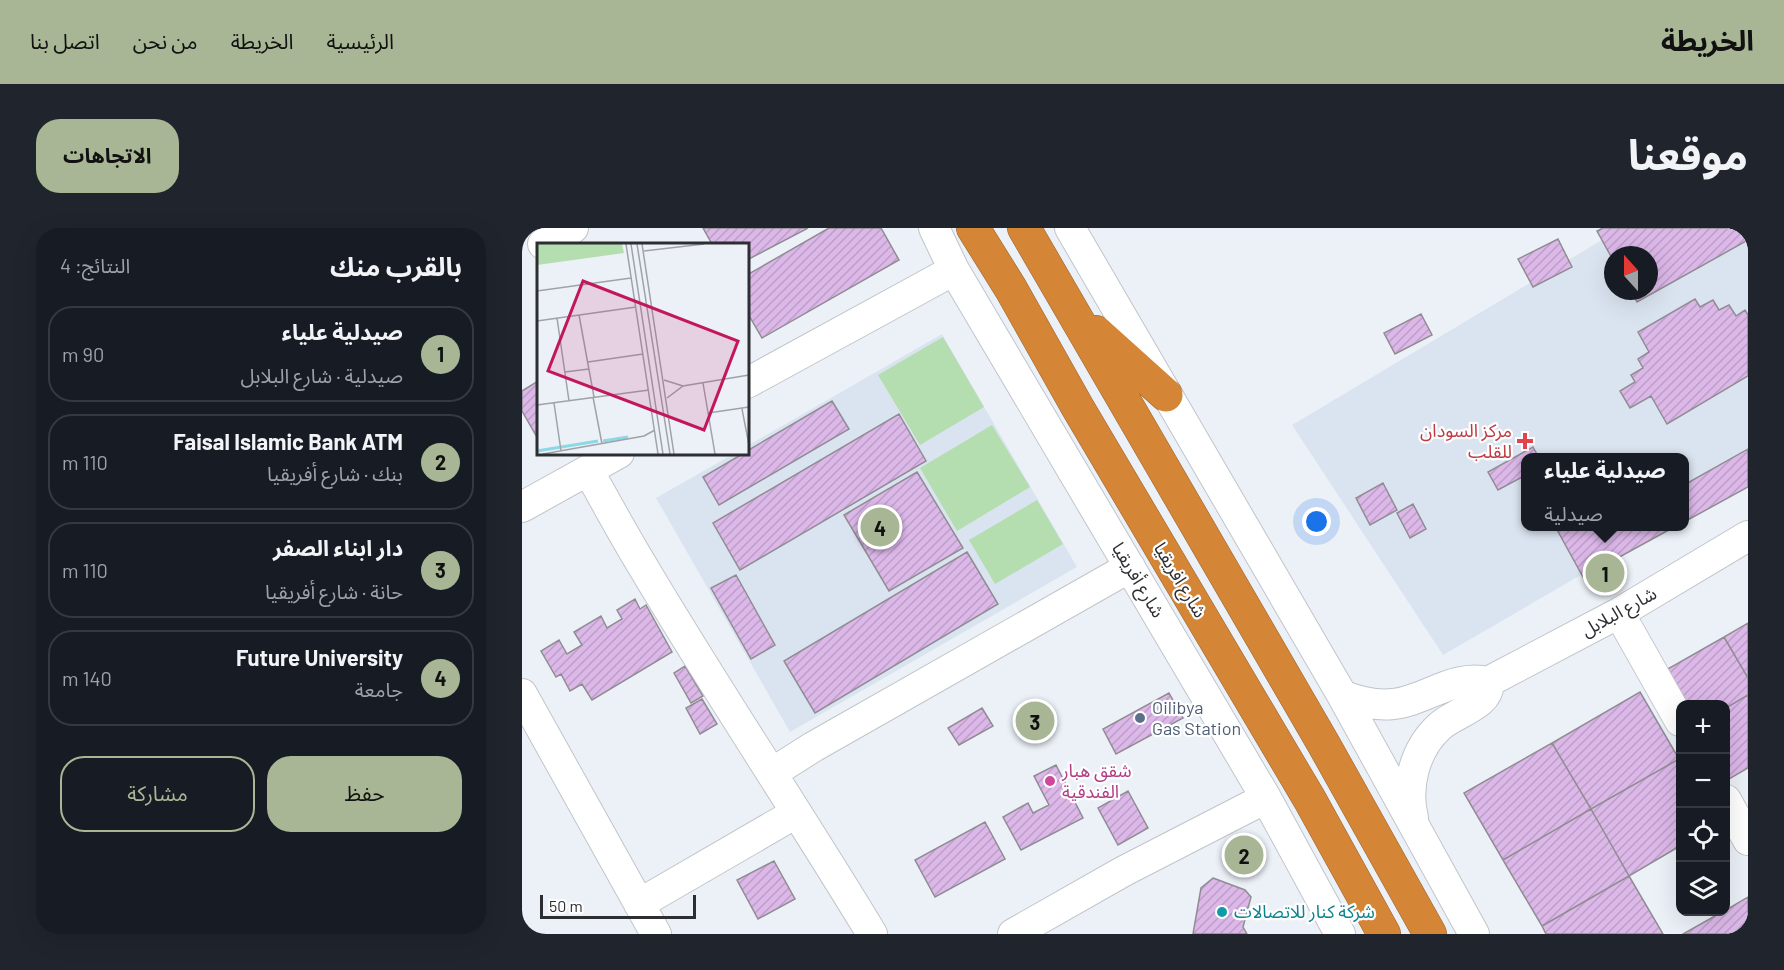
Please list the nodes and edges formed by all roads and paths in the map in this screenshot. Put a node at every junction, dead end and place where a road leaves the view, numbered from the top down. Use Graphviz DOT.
graph roads {
  1 [pos="573,228"];
  2 [pos="934,228"];
  3 [pos="973,228"];
  4 [pos="1024,228"];
  5 [pos="1070,228"];
  6 [pos="545,243"];
  7 [pos="537,248"];
  8 [pos="522,256"];
  9 [pos="954,270"];
  10 [pos="1073,310"];
  11 [pos="748,382"];
  12 [pos="1166,394"];
  13 [pos="617,454"];
  14 [pos="588,470"];
  15 [pos="522,507"];
  16 [pos="1748,536"];
  17 [pos="1130,567"];
  18 [pos="1619,613"];
  19 [pos="1488,682"];
  20 [pos="522,694"];
  21 [pos="1342,695"];
  22 [pos="1676,714"];
  23 [pos="772,773"];
  24 [pos="1266,798"];
  25 [pos="1734,801"];
  26 [pos="796,813"];
  27 [pos="1415,827"];
  28 [pos="1748,840"];
  29 [pos="639,903"];
  30 [pos="656,934"];
  31 [pos="872,934"];
  32 [pos="1013,934"];
  33 [pos="1340,934"];
  34 [pos="1384,934"];
  35 [pos="1430,934"];
  36 [pos="1474,934"];
  1 -- 6 [label="street"];
  2 -- 9 [label="street, شارع أفريقيا"];
  3 -- 34 [label="highway, شارع افريقيا"];
  4 -- 10 [label="highway"];
  5 -- 12 [label="street"];
  7 -- 8 [label="street"];
  9 -- 11 [label="street"];
  9 -- 17 [label="street, شارع أفريقيا"];
  10 -- 12 [label="highway"];
  10 -- 35 [label="highway"];
  12 -- 21 [label="street"];
  13 -- 14 [label="street"];
  14 -- 15 [label="street"];
  14 -- 23 [label="street"];
  16 -- 18 [label="street, شارع البلابل"];
  17 -- 23 [label="street"];
  17 -- 24 [label="street, شارع أفريقيا"];
  18 -- 19 [label="street, شارع البلابل"];
  18 -- 22 [label="street"];
  19 -- 21 [label="street, شارع البلابل"];
  19 -- 27 [label="street"];
  20 -- 29 [label="street"];
  21 -- 27 [label="street"];
  23 -- 26 [label="street"];
  24 -- 32 [label="street"];
  24 -- 33 [label="street, شارع أفريقيا"];
  25 -- 28 [label="street"];
  26 -- 29 [label="street"];
  26 -- 31 [label="street"];
  27 -- 36 [label="street"];
  29 -- 30 [label="street"];
}
